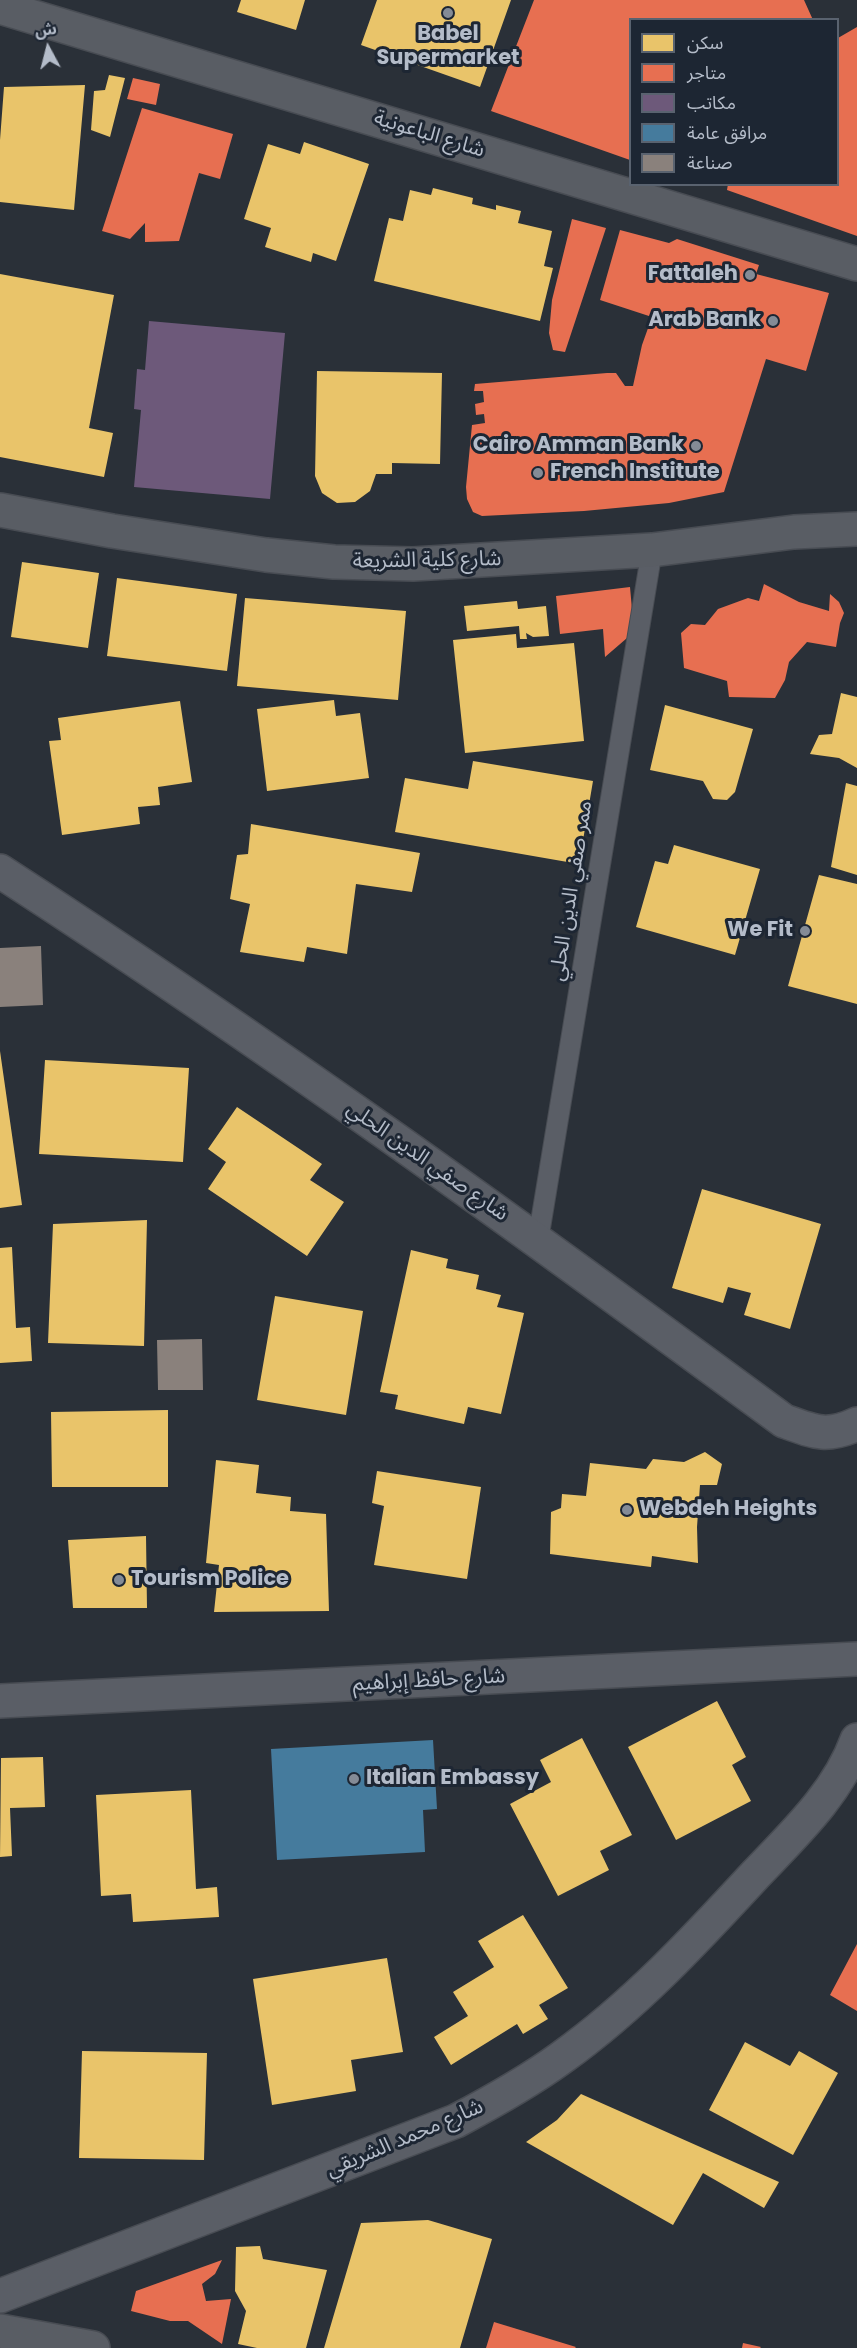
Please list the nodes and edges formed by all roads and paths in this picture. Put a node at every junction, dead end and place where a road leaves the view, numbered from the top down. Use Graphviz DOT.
graph roads {
  1 [pos="0,7"];
  2 [pos="857,264"];
  3 [pos="0,510"];
  4 [pos="857,529"];
  5 [pos="652,550"];
  6 [pos="0,871"];
  7 [pos="538,1240"];
  8 [pos="857,1424"];
  9 [pos="857,1659"];
  10 [pos="0,1701"];
  11 [pos="857,1740"];
  12 [pos="0,2295"];
  13 [pos="0,2331"];
  14 [pos="93,2348"];
  1 -- 2 [label="street, شارع الباعونية"];
  3 -- 5 [label="street, شارع كلية الشريعة"];
  4 -- 5 [label="street, شارع كلية الشريعة"];
  5 -- 7 [label="lane, ممر صفي الدين الحلي"];
  6 -- 7 [label="street, شارع صفي الدين الحلي"];
  7 -- 8 [label="street, شارع صفي الدين الحلي"];
  9 -- 10 [label="street, شارع حافظ إبراهيم"];
  11 -- 12 [label="street, شارع محمد الشريقي"];
  13 -- 14 [label="street"];
}
